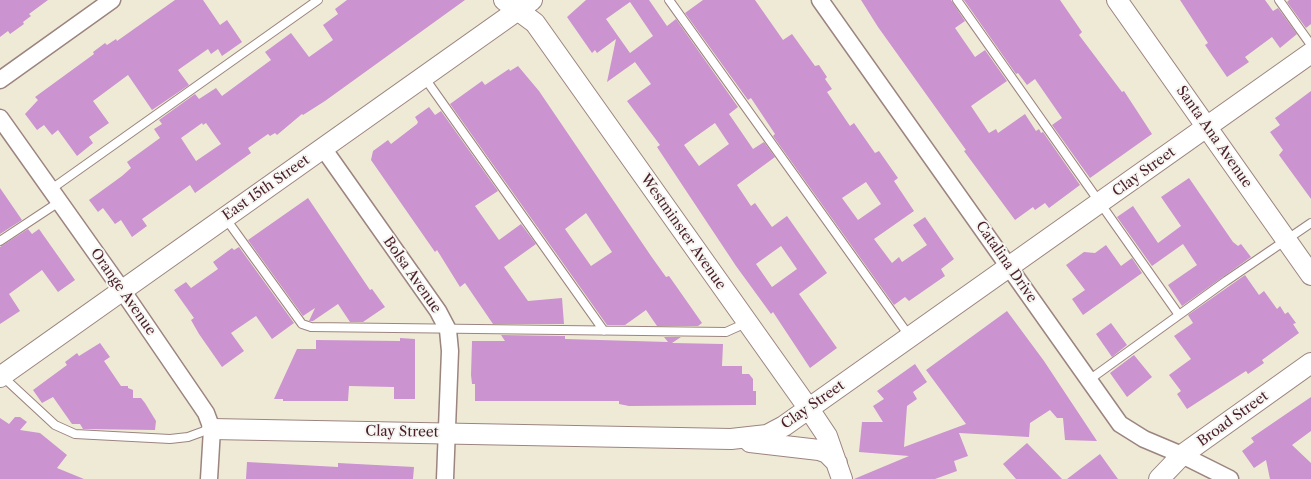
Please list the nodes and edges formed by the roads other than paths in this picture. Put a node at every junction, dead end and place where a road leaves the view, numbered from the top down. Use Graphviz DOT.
graph roads {
  1 [pos="112,0"];
  2 [pos="318,0"];
  3 [pos="669,0"];
  4 [pos="820,0"];
  5 [pos="957,0"];
  6 [pos="1117,0"];
  7 [pos="1279,0"];
  8 [pos="518,4"];
  9 [pos="1311,45"];
  10 [pos="1311,53"];
  11 [pos="424,77"];
  12 [pos="0,80"];
  13 [pos="0,118"];
  14 [pos="1207,126"];
  15 [pos="323,148"];
  16 [pos="55,196"];
  17 [pos="1100,202"];
  18 [pos="224,217"];
  19 [pos="1311,223"];
  20 [pos="1287,240"];
  21 [pos="0,241"];
  22 [pos="1010,267"];
  23 [pos="1311,275"];
  24 [pos="122,290"];
  25 [pos="1179,315"];
  26 [pos="748,322"];
  27 [pos="448,330"];
  28 [pos="604,331"];
  29 [pos="910,337"];
  30 [pos="1311,362"];
  31 [pos="1,376"];
  32 [pos="1089,380"];
  33 [pos="809,409"];
  34 [pos="212,429"];
  35 [pos="448,433"];
  36 [pos="731,439"];
  37 [pos="1182,455"];
  38 [pos="840,471"];
  39 [pos="209,479"];
  40 [pos="445,479"];
  41 [pos="1159,479"];
  42 [pos="1230,479"];
  1 -- 12 [label="street"];
  2 -- 16 [label="lane"];
  3 -- 29 [label="lane"];
  4 -- 22 [label="street, Catalina Drive"];
  5 -- 17 [label="lane"];
  6 -- 14 [label="street, Santa Ana Avenue"];
  7 -- 9 [label="lane"];
  8 -- 11 [label="street, East 15th Street"];
  8 -- 26 [label="street, Westminster Avenue"];
  10 -- 14 [label="street, Clay Street"];
  11 -- 15 [label="street, East 15th Street"];
  11 -- 28 [label="lane"];
  13 -- 16 [label="street, Orange Avenue"];
  14 -- 17 [label="street, Clay Street"];
  14 -- 20 [label="street, Santa Ana Avenue"];
  15 -- 18 [label="street, East 15th Street"];
  15 -- 27 [label="street, Bolsa Avenue"];
  16 -- 21 [label="lane"];
  16 -- 24 [label="street, Orange Avenue"];
  17 -- 22 [label="street, Clay Street"];
  17 -- 25 [label="lane"];
  18 -- 24 [label="street, East 15th Street"];
  18 -- 27 [label="lane"];
  19 -- 20 [label="lane"];
  20 -- 23 [label="street, Santa Ana Avenue"];
  20 -- 25 [label="lane"];
  22 -- 29 [label="street, Clay Street"];
  22 -- 32 [label="street, Catalina Drive"];
  24 -- 31 [label="street, East 15th Street"];
  24 -- 34 [label="street, Orange Avenue"];
  25 -- 32 [label="lane"];
  26 -- 28 [label="lane"];
  26 -- 33 [label="street, Westminster Avenue"];
  27 -- 28 [label="lane"];
  27 -- 35 [label="street, Bolsa Avenue"];
  29 -- 33 [label="street, Clay Street"];
  30 -- 37 [label="street, Broad Street"];
  31 -- 34 [label="lane"];
  32 -- 37 [label="street, Catalina Drive"];
  33 -- 36 [label="street, Clay Street"];
  33 -- 38 [label="street, Westminster Avenue"];
  34 -- 35 [label="street, Clay Street"];
  34 -- 39 [label="street, Orange Avenue"];
  35 -- 36 [label="street, Clay Street"];
  35 -- 40 [label="street, Bolsa Avenue"];
  36 -- 38 [label="street"];
  37 -- 41 [label="street, Broad Street"];
  37 -- 42 [label="street, Catalina Drive"];
}
